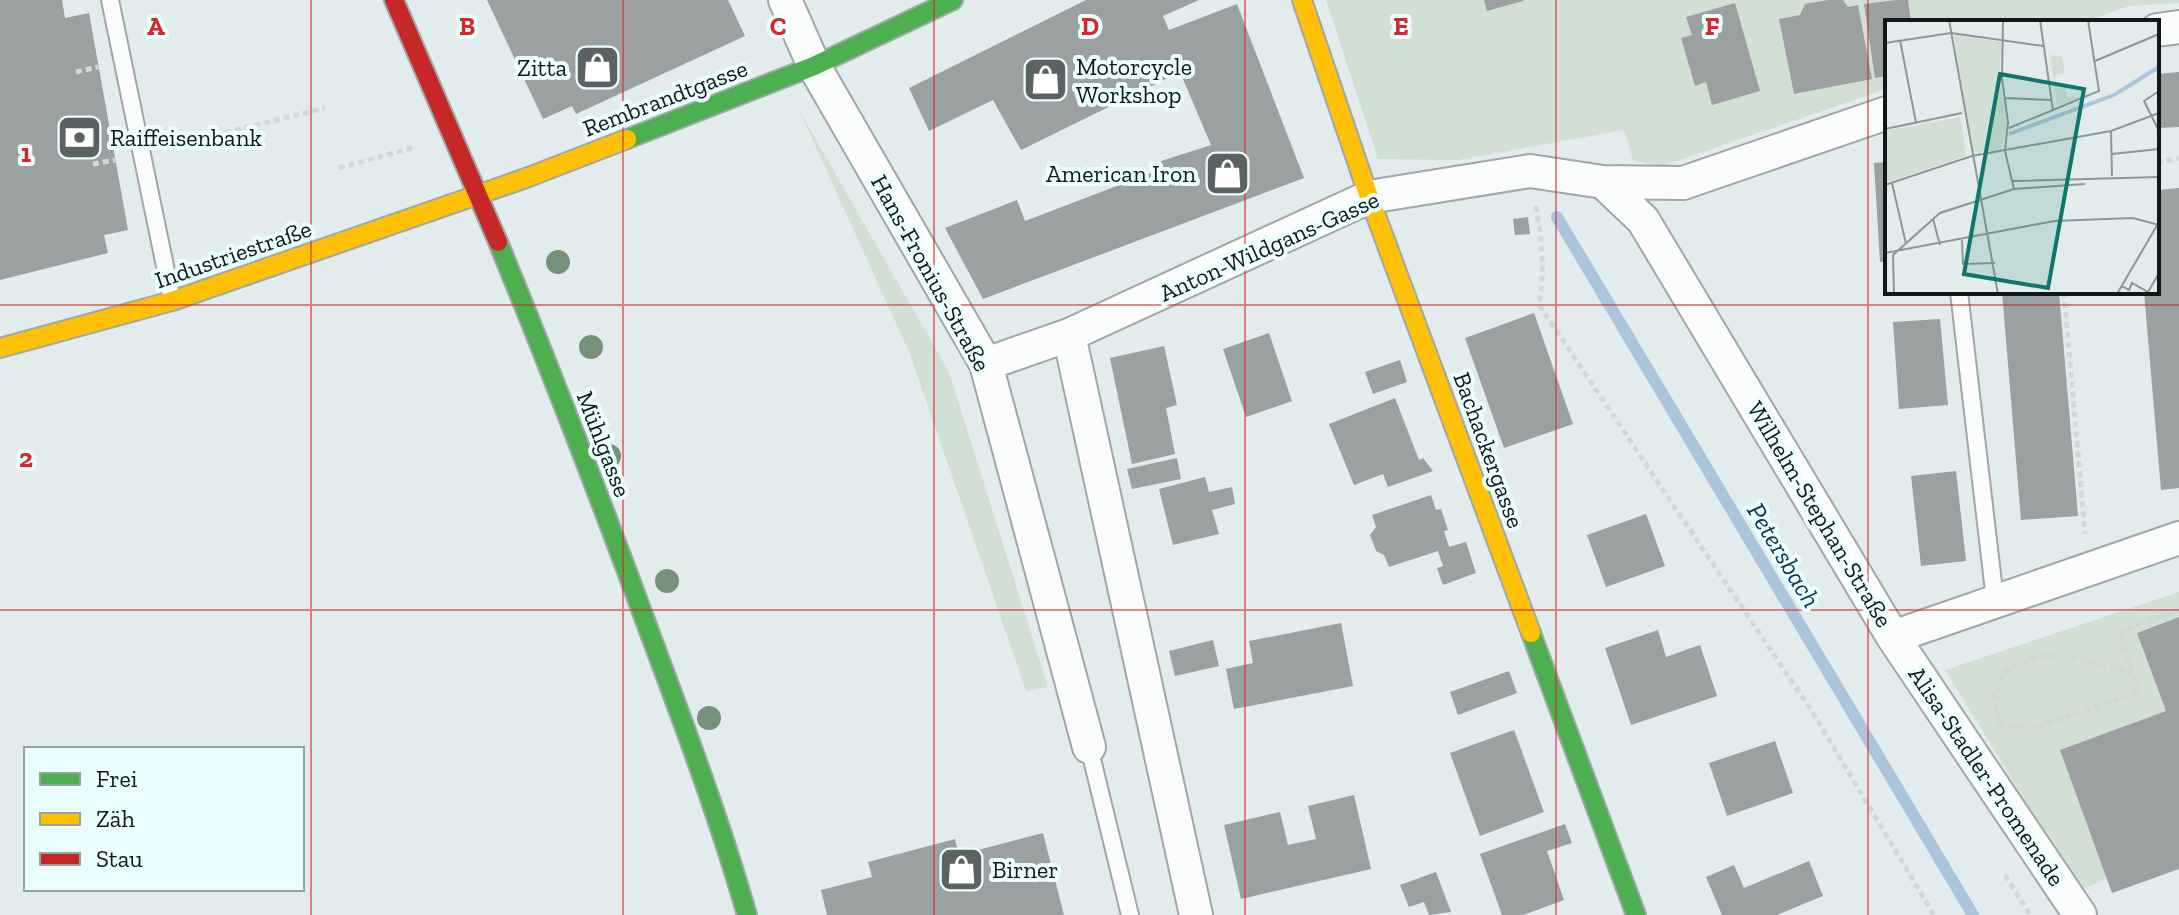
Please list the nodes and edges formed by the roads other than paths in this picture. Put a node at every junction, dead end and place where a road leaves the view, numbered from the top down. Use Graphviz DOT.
graph roads {
  1 [pos="110,0"];
  2 [pos="394,0"];
  3 [pos="785,0"];
  4 [pos="953,0"];
  5 [pos="1302,0"];
  6 [pos="2179,27"];
  7 [pos="2159,30"];
  8 [pos="814,66"];
  9 [pos="1885,114"];
  10 [pos="1603,182"];
  11 [pos="478,194"];
  12 [pos="1369,197"];
  13 [pos="1959,294"];
  14 [pos="172,301"];
  15 [pos="1069,335"];
  16 [pos="0,348"];
  17 [pos="986,364"];
  18 [pos="2179,538"];
  19 [pos="1995,600"];
  20 [pos="1893,637"];
  21 [pos="1089,747"];
  22 [pos="747,915"];
  23 [pos="1130,915"];
  24 [pos="1196,915"];
  25 [pos="1636,915"];
  26 [pos="2080,915"];
  1 -- 14 [label="lane"];
  2 -- 11 [label="street, Mühlgasse"];
  3 -- 8 [label="street, Hans-Fronius-Straße"];
  4 -- 8 [label="street, Rembrandtgasse"];
  5 -- 12 [label="street, Bachackergasse"];
  6 -- 7 [label="street"];
  8 -- 11 [label="street, Rembrandtgasse"];
  8 -- 17 [label="street, Hans-Fronius-Straße"];
  9 -- 10 [label="street, Anton-Wildgans-Gasse"];
  10 -- 12 [label="street, Anton-Wildgans-Gasse"];
  10 -- 20 [label="street, Wilhelm-Stephan-Straße"];
  11 -- 14 [label="street, Industriestraße"];
  11 -- 22 [label="street, Mühlgasse"];
  12 -- 15 [label="street, Anton-Wildgans-Gasse"];
  12 -- 25 [label="street, Bachackergasse"];
  13 -- 19 [label="lane"];
  14 -- 16 [label="street, Industriestraße"];
  15 -- 17 [label="street, Anton-Wildgans-Gasse"];
  15 -- 24 [label="street"];
  17 -- 21 [label="street, Hans-Fronius-Straße"];
  18 -- 19 [label="street, Wilhelm-Stephan-Straße"];
  19 -- 20 [label="street, Wilhelm-Stephan-Straße"];
  20 -- 26 [label="street, Alisa-Stadler-Promenade"];
  21 -- 23 [label="lane"];
}
